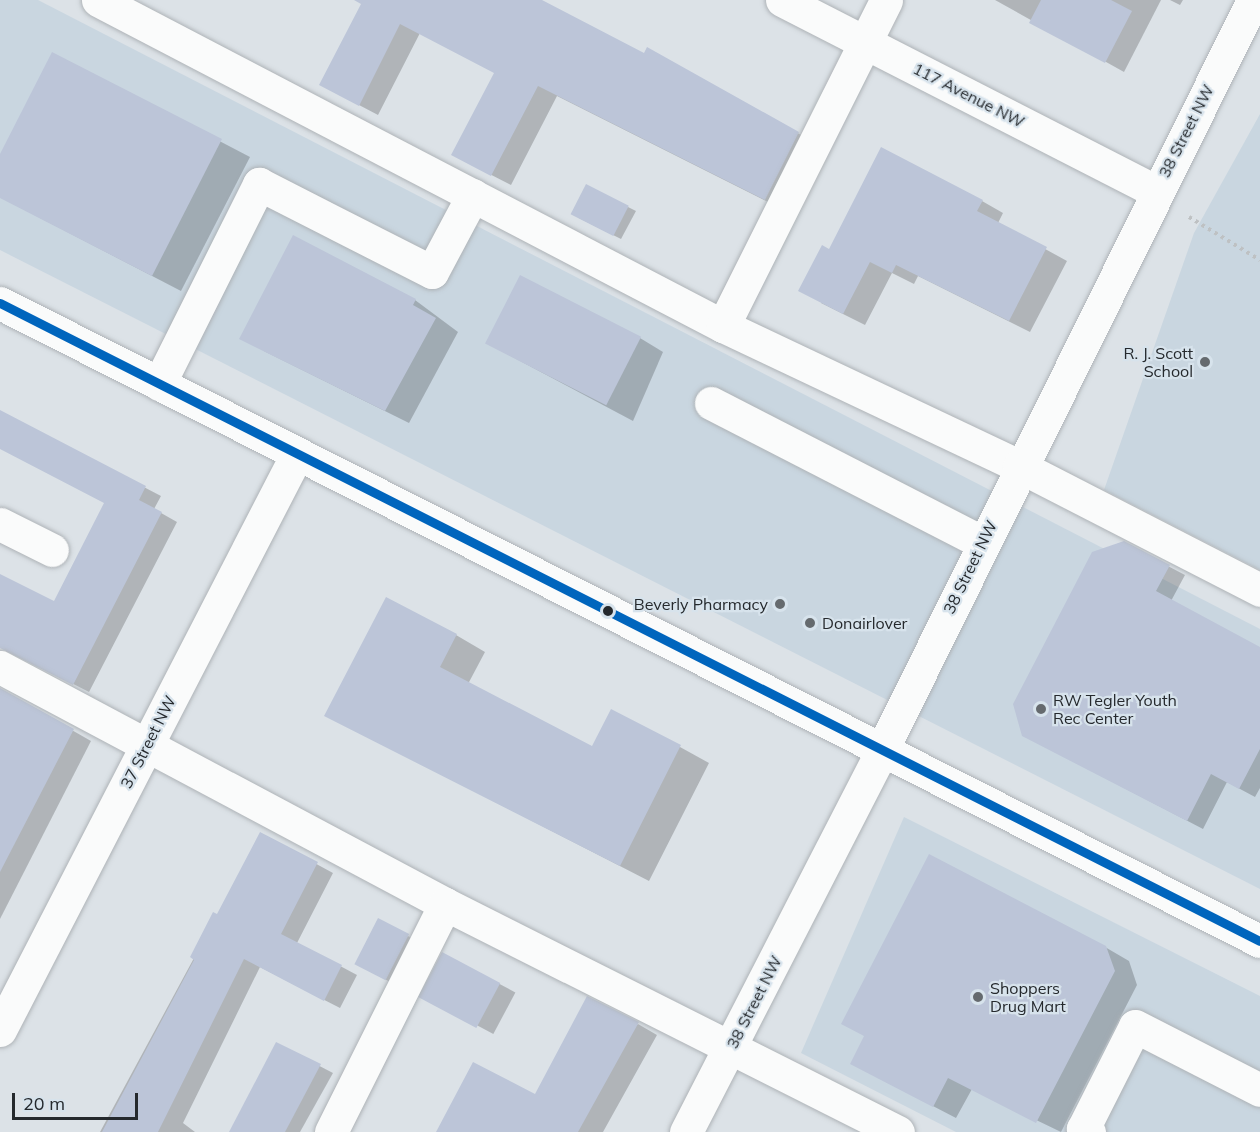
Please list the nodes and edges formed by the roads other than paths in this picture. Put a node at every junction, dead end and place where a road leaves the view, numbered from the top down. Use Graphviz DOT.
graph roads {
  1 [pos="98,0"];
  2 [pos="782,0"];
  3 [pos="886,0"];
  4 [pos="1252,16"];
  5 [pos="865,42"];
  6 [pos="1156,190"];
  7 [pos="473,195"];
  8 [pos="0,303"];
  9 [pos="723,326"];
  10 [pos="159,384"];
  11 [pos="711,403"];
  12 [pos="297,454"];
  13 [pos="1019,466"];
  14 [pos="0,524"];
  15 [pos="982,542"];
  16 [pos="52,550"];
  17 [pos="1260,590"];
  18 [pos="0,667"];
  19 [pos="147,744"];
  20 [pos="882,750"];
  21 [pos="445,904"];
  22 [pos="1260,941"];
  23 [pos="0,1030"];
  24 [pos="729,1050"];
  25 [pos="1260,1090"];
  26 [pos="1084,1131"];
  27 [pos="331,1132"];
  28 [pos="686,1132"];
  29 [pos="898,1132"];
  1 -- 7 [label="street"];
  2 -- 5 [label="street, 117 Avenue NW"];
  3 -- 5 [label="street"];
  4 -- 6 [label="street, 38 Street NW"];
  5 -- 6 [label="street, 117 Avenue NW"];
  5 -- 9 [label="street"];
  6 -- 13 [label="street, 38 Street NW"];
  7 -- 9 [label="street"];
  7 -- 10 [label="street"];
  8 -- 10 [label="street"];
  9 -- 13 [label="street"];
  10 -- 12 [label="street"];
  11 -- 15 [label="street"];
  12 -- 19 [label="street, 37 Street NW"];
  12 -- 20 [label="street"];
  13 -- 15 [label="street, 38 Street NW"];
  13 -- 17 [label="street"];
  14 -- 16 [label="street"];
  15 -- 20 [label="street, 38 Street NW"];
  18 -- 19 [label="street"];
  19 -- 21 [label="street"];
  19 -- 23 [label="street, 37 Street NW"];
  20 -- 22 [label="street"];
  20 -- 24 [label="street, 38 Street NW"];
  21 -- 24 [label="street"];
  21 -- 27 [label="street"];
  24 -- 28 [label="street, 38 Street NW"];
  24 -- 29 [label="street"];
  25 -- 26 [label="street"];
}
